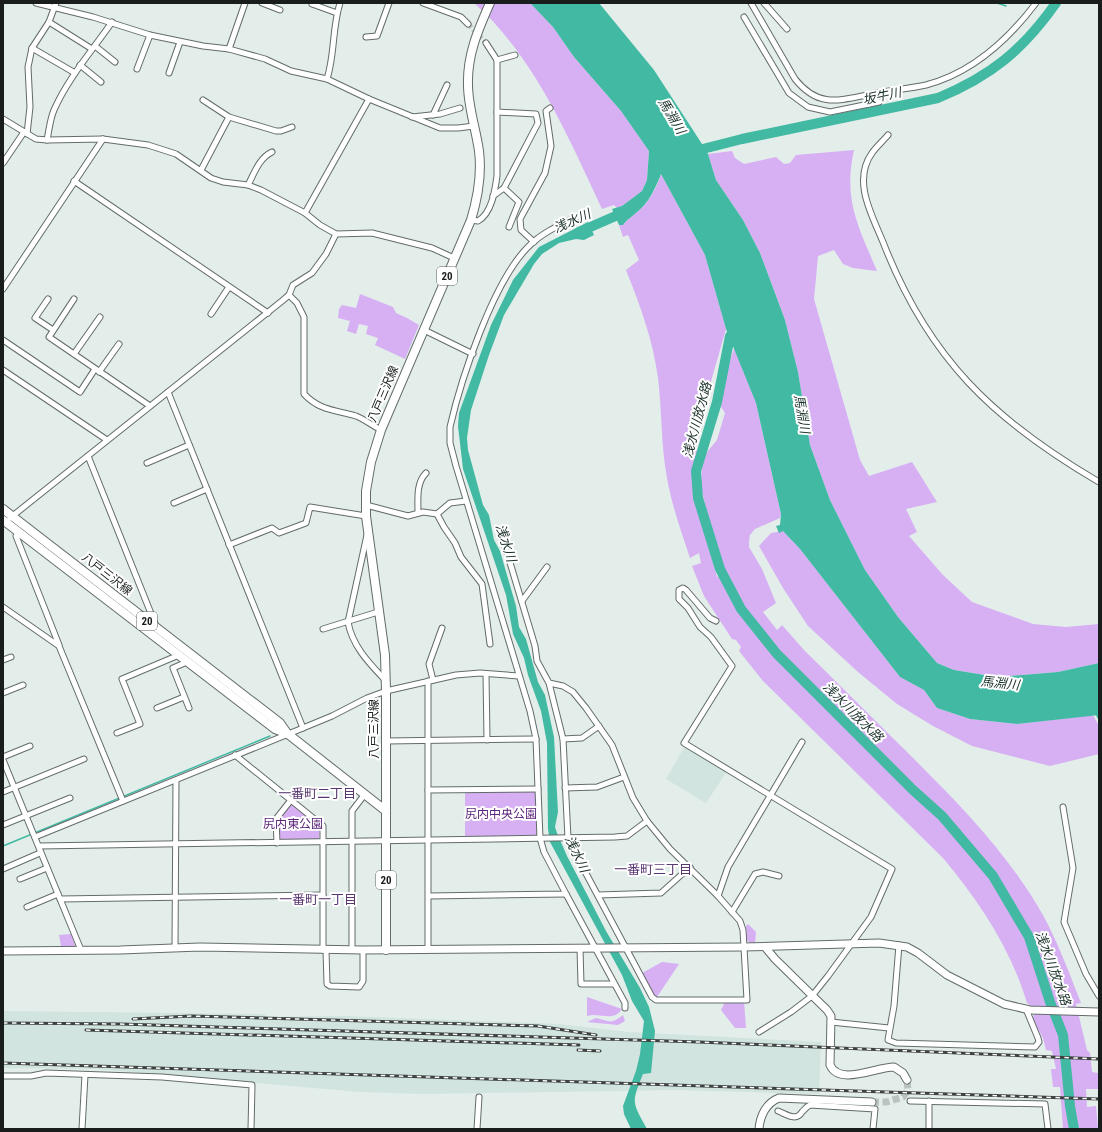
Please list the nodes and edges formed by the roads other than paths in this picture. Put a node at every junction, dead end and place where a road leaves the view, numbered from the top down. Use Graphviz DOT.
graph roads {
  1 [pos="36,3"];
  2 [pos="245,3"];
  3 [pos="262,3"];
  4 [pos="340,3"];
  5 [pos="389,3"];
  6 [pos="423,3"];
  7 [pos="490,3"];
  8 [pos="751,3"];
  9 [pos="764,3"];
  10 [pos="1036,3"];
  11 [pos="312,4"];
  12 [pos="55,5"];
  13 [pos="280,10"];
  14 [pos="337,13"];
  15 [pos="744,16"];
  16 [pos="49,22"];
  17 [pos="112,22"];
  18 [pos="468,24"];
  19 [pos="787,29"];
  20 [pos="150,35"];
  21 [pos="366,37"];
  22 [pos="180,42"];
  23 [pos="486,43"];
  24 [pos="32,48"];
  25 [pos="94,48"];
  26 [pos="229,49"];
  27 [pos="515,55"];
  28 [pos="497,60"];
  29 [pos="115,62"];
  30 [pos="80,66"];
  31 [pos="137,69"];
  32 [pos="75,73"];
  33 [pos="169,73"];
  34 [pos="327,79"];
  35 [pos="101,82"];
  36 [pos="446,86"];
  37 [pos="369,99"];
  38 [pos="202,100"];
  39 [pos="879,102"];
  40 [pos="460,108"];
  41 [pos="550,108"];
  42 [pos="497,112"];
  43 [pos="433,115"];
  44 [pos="229,117"];
  45 [pos="412,117"];
  46 [pos="3,119"];
  47 [pos="474,126"];
  48 [pos="292,127"];
  49 [pos="25,133"];
  50 [pos="888,135"];
  51 [pos="103,139"];
  52 [pos="47,140"];
  53 [pos="272,152"];
  54 [pos="3,163"];
  55 [pos="201,170"];
  56 [pos="74,181"];
  57 [pos="248,185"];
  58 [pos="504,188"];
  59 [pos="493,196"];
  60 [pos="305,213"];
  61 [pos="583,214"];
  62 [pos="471,220"];
  63 [pos="509,227"];
  64 [pos="336,234"];
  65 [pos="534,242"];
  66 [pos="454,258"];
  67 [pos="229,286"];
  68 [pos="3,289"];
  69 [pos="289,295"];
  70 [pos="48,299"];
  71 [pos="74,299"];
  72 [pos="268,313"];
  73 [pos="211,314"];
  74 [pos="100,317"];
  75 [pos="53,330"];
  76 [pos="424,330"];
  77 [pos="3,340"];
  78 [pos="119,344"];
  79 [pos="74,354"];
  80 [pos="473,354"];
  81 [pos="3,370"];
  82 [pos="97,371"];
  83 [pos="168,392"];
  84 [pos="150,406"];
  85 [pos="381,430"];
  86 [pos="107,440"];
  87 [pos="189,445"];
  88 [pos="88,456"];
  89 [pos="147,463"];
  90 [pos="426,473"];
  91 [pos="1099,482"];
  92 [pos="207,489"];
  93 [pos="466,501"];
  94 [pos="174,503"];
  95 [pos="366,505"];
  96 [pos="3,510"];
  97 [pos="418,512"];
  98 [pos="437,514"];
  99 [pos="366,516"];
  100 [pos="6,520"];
  101 [pos="18,531"];
  102 [pos="367,532"];
  103 [pos="502,536"];
  104 [pos="229,545"];
  105 [pos="547,567"];
  106 [pos="522,601"];
  107 [pos="3,607"];
  108 [pos="378,612"];
  109 [pos="716,621"];
  110 [pos="348,622"];
  111 [pos="157,628"];
  112 [pos="442,628"];
  113 [pos="323,629"];
  114 [pos="490,644"];
  115 [pos="59,646"];
  116 [pos="179,655"];
  117 [pos="11,657"];
  118 [pos="3,660"];
  119 [pos="187,662"];
  120 [pos="486,674"];
  121 [pos="519,676"];
  122 [pos="386,681"];
  123 [pos="431,681"];
  124 [pos="549,683"];
  125 [pos="23,685"];
  126 [pos="386,691"];
  127 [pos="3,693"];
  128 [pos="184,697"];
  129 [pos="157,708"];
  130 [pos="189,708"];
  131 [pos="599,726"];
  132 [pos="304,728"];
  133 [pos="117,733"];
  134 [pos="288,734"];
  135 [pos="536,739"];
  136 [pos="563,739"];
  137 [pos="487,740"];
  138 [pos="386,741"];
  139 [pos="429,741"];
  140 [pos="802,742"];
  141 [pos="30,746"];
  142 [pos="235,755"];
  143 [pos="3,757"];
  144 [pos="84,759"];
  145 [pos="3,760"];
  146 [pos="624,777"];
  147 [pos="176,780"];
  148 [pos="14,787"];
  149 [pos="565,788"];
  150 [pos="538,789"];
  151 [pos="428,790"];
  152 [pos="3,792"];
  153 [pos="365,794"];
  154 [pos="770,796"];
  155 [pos="70,798"];
  156 [pos="291,800"];
  157 [pos="123,801"];
  158 [pos="1063,808"];
  159 [pos="386,811"];
  160 [pos="27,815"];
  161 [pos="647,821"];
  162 [pos="3,825"];
  163 [pos="34,835"];
  164 [pos="540,838"];
  165 [pos="567,838"];
  166 [pos="428,839"];
  167 [pos="386,840"];
  168 [pos="352,841"];
  169 [pos="277,842"];
  170 [pos="324,842"];
  171 [pos="175,844"];
  172 [pos="39,846"];
  173 [pos="40,853"];
  174 [pos="690,867"];
  175 [pos="47,868"];
  176 [pos="3,869"];
  177 [pos="779,876"];
  178 [pos="20,879"];
  179 [pos="566,894"];
  180 [pos="323,895"];
  181 [pos="598,895"];
  182 [pos="59,896"];
  183 [pos="429,896"];
  184 [pos="718,896"];
  185 [pos="175,897"];
  186 [pos="27,907"];
  187 [pos="732,912"];
  188 [pos="853,943"];
  189 [pos="899,945"];
  190 [pos="743,947"];
  191 [pos="765,947"];
  192 [pos="175,948"];
  193 [pos="580,948"];
  194 [pos="597,948"];
  195 [pos="624,948"];
  196 [pos="428,949"];
  197 [pos="81,950"];
  198 [pos="325,950"];
  199 [pos="352,950"];
  200 [pos="363,950"];
  201 [pos="386,950"];
  202 [pos="3,951"];
  203 [pos="614,984"];
  204 [pos="812,996"];
  205 [pos="1099,996"];
  206 [pos="625,1008"];
  207 [pos="1028,1010"];
  208 [pos="1099,1012"];
  209 [pos="831,1022"];
  210 [pos="889,1028"];
  211 [pos="759,1032"];
  212 [pos="85,1075"];
  213 [pos="3,1076"];
  214 [pos="907,1080"];
  215 [pos="478,1097"];
  216 [pos="910,1101"];
  217 [pos="929,1101"];
  218 [pos="872,1102"];
  219 [pos="778,1111"];
  220 [pos="82,1129"];
  221 [pos="251,1129"];
  222 [pos="477,1129"];
  223 [pos="759,1129"];
  224 [pos="873,1129"];
  225 [pos="929,1129"];
  226 [pos="1048,1129"];
  1 -- 12 [label="street"];
  2 -- 26 [label="street"];
  3 -- 13 [label="street"];
  4 -- 14 [label="street"];
  5 -- 21 [label="street"];
  6 -- 18 [label="street"];
  7 -- 47 [label="main road, 八戸三沢線 / 20"];
  8 -- 10 [label="street"];
  9 -- 19 [label="street"];
  11 -- 14 [label="street"];
  12 -- 16 [label="street"];
  12 -- 17 [label="street"];
  14 -- 34 [label="street"];
  15 -- 39 [label="street"];
  16 -- 24 [label="street"];
  16 -- 25 [label="street"];
  17 -- 20 [label="street"];
  17 -- 25 [label="street"];
  20 -- 22 [label="street"];
  20 -- 31 [label="street"];
  22 -- 26 [label="street"];
  22 -- 33 [label="street"];
  23 -- 28 [label="street"];
  24 -- 32 [label="street"];
  24 -- 49 [label="street"];
  25 -- 29 [label="street"];
  25 -- 30 [label="street"];
  26 -- 34 [label="street"];
  27 -- 28 [label="street"];
  28 -- 42 [label="street"];
  30 -- 32 [label="street"];
  30 -- 35 [label="street"];
  32 -- 52 [label="street"];
  34 -- 37 [label="street"];
  36 -- 43 [label="street"];
  37 -- 45 [label="street"];
  37 -- 60 [label="street"];
  38 -- 44 [label="street"];
  40 -- 43 [label="street"];
  41 -- 65 [label="street"];
  42 -- 58 [label="street"];
  42 -- 59 [label="street"];
  43 -- 45 [label="street"];
  44 -- 48 [label="street"];
  44 -- 55 [label="street"];
  45 -- 47 [label="street"];
  46 -- 49 [label="street"];
  47 -- 62 [label="main road, 八戸三沢線 / 20"];
  49 -- 52 [label="street"];
  49 -- 54 [label="street"];
  50 -- 91 [label="street"];
  51 -- 52 [label="street"];
  51 -- 55 [label="street"];
  51 -- 56 [label="street"];
  53 -- 57 [label="street"];
  55 -- 57 [label="street"];
  56 -- 67 [label="street"];
  56 -- 68 [label="street"];
  57 -- 60 [label="street"];
  58 -- 59 [label="street"];
  58 -- 63 [label="street"];
  59 -- 62 [label="street"];
  60 -- 64 [label="street"];
  61 -- 65 [label="street"];
  62 -- 66 [label="main road, 八戸三沢線 / 20"];
  64 -- 66 [label="street"];
  64 -- 69 [label="street"];
  65 -- 80 [label="street"];
  66 -- 76 [label="main road, 八戸三沢線 / 20"];
  67 -- 72 [label="street"];
  67 -- 73 [label="street"];
  69 -- 72 [label="street"];
  69 -- 85 [label="street"];
  70 -- 75 [label="street"];
  71 -- 75 [label="street"];
  72 -- 83 [label="street"];
  74 -- 79 [label="street"];
  75 -- 79 [label="street"];
  76 -- 80 [label="street"];
  76 -- 85 [label="main road, 八戸三沢線 / 20"];
  77 -- 82 [label="street"];
  78 -- 82 [label="street"];
  79 -- 82 [label="street"];
  80 -- 93 [label="street"];
  81 -- 86 [label="street"];
  82 -- 84 [label="street"];
  83 -- 84 [label="street"];
  83 -- 87 [label="street"];
  84 -- 86 [label="street"];
  85 -- 95 [label="main road, 八戸三沢線 / 20"];
  86 -- 88 [label="street"];
  87 -- 89 [label="street"];
  87 -- 92 [label="street"];
  88 -- 100 [label="street"];
  88 -- 111 [label="street"];
  90 -- 97 [label="street"];
  92 -- 94 [label="street"];
  92 -- 104 [label="street"];
  93 -- 98 [label="street"];
  93 -- 121 [label="street"];
  95 -- 97 [label="street"];
  95 -- 99 [label="main road, 八戸三沢線 / 20"];
  96 -- 100 [label="main road, 八戸三沢線 / 20"];
  97 -- 98 [label="street"];
  98 -- 114 [label="street"];
  99 -- 102 [label="main road, 八戸三沢線 / 20"];
  99 -- 104 [label="street"];
  100 -- 101 [label="main road, 八戸三沢線 / 20"];
  100 -- 111 [label="main road, 八戸三沢線 / 20"];
  101 -- 115 [label="street"];
  101 -- 116 [label="main road, 八戸三沢線 / 20"];
  102 -- 108 [label="main road, 八戸三沢線 / 20"];
  102 -- 110 [label="street"];
  103 -- 106 [label="street"];
  104 -- 132 [label="street"];
  105 -- 106 [label="street"];
  106 -- 124 [label="street"];
  107 -- 115 [label="street"];
  108 -- 110 [label="street"];
  108 -- 122 [label="main road, 八戸三沢線 / 20"];
  109 -- 154 [label="street"];
  110 -- 113 [label="street"];
  110 -- 122 [label="street"];
  111 -- 134 [label="main road, 八戸三沢線 / 20"];
  112 -- 123 [label="street"];
  115 -- 157 [label="street"];
  116 -- 119 [label="main road, 八戸三沢線 / 20"];
  116 -- 133 [label="street"];
  117 -- 118 [label="street"];
  119 -- 128 [label="street"];
  119 -- 134 [label="main road, 八戸三沢線 / 20"];
  120 -- 121 [label="street"];
  120 -- 123 [label="street"];
  120 -- 137 [label="street"];
  121 -- 135 [label="street"];
  122 -- 126 [label="main road, 八戸三沢線 / 20"];
  123 -- 126 [label="street"];
  123 -- 139 [label="street"];
  124 -- 131 [label="street"];
  124 -- 136 [label="street"];
  125 -- 127 [label="street"];
  126 -- 132 [label="street"];
  126 -- 138 [label="main road, 八戸三沢線 / 20"];
  128 -- 129 [label="street"];
  128 -- 130 [label="street"];
  131 -- 136 [label="street"];
  131 -- 146 [label="street"];
  132 -- 134 [label="street"];
  134 -- 142 [label="street"];
  134 -- 153 [label="main road, 八戸三沢線 / 20"];
  135 -- 137 [label="street"];
  135 -- 150 [label="street"];
  136 -- 149 [label="street"];
  137 -- 139 [label="street"];
  138 -- 139 [label="street"];
  138 -- 159 [label="main road, 八戸三沢線 / 20"];
  139 -- 151 [label="street"];
  140 -- 154 [label="street"];
  141 -- 143 [label="street"];
  142 -- 147 [label="street"];
  142 -- 156 [label="street"];
  144 -- 148 [label="street"];
  145 -- 148 [label="street"];
  146 -- 149 [label="street"];
  146 -- 161 [label="street"];
  147 -- 157 [label="street"];
  147 -- 171 [label="street"];
  148 -- 152 [label="street"];
  148 -- 160 [label="street"];
  149 -- 165 [label="street"];
  150 -- 151 [label="street"];
  150 -- 164 [label="street"];
  151 -- 166 [label="street"];
  153 -- 159 [label="main road, 八戸三沢線 / 20"];
  153 -- 168 [label="street"];
  154 -- 184 [label="street"];
  154 -- 188 [label="street"];
  155 -- 160 [label="street"];
  156 -- 169 [label="street"];
  156 -- 170 [label="street"];
  157 -- 163 [label="street"];
  158 -- 205 [label="street"];
  159 -- 167 [label="main road, 八戸三沢線 / 20"];
  160 -- 162 [label="street"];
  160 -- 163 [label="street"];
  161 -- 165 [label="street"];
  161 -- 174 [label="street"];
  163 -- 172 [label="street"];
  164 -- 165 [label="street"];
  164 -- 166 [label="street"];
  164 -- 179 [label="street"];
  165 -- 181 [label="street"];
  166 -- 167 [label="street"];
  166 -- 183 [label="street"];
  167 -- 168 [label="street"];
  167 -- 201 [label="main road, 八戸三沢線 / 20"];
  168 -- 170 [label="street"];
  168 -- 199 [label="street"];
  169 -- 170 [label="street"];
  169 -- 171 [label="street"];
  170 -- 180 [label="street"];
  171 -- 172 [label="street"];
  171 -- 185 [label="street"];
  172 -- 173 [label="street"];
  173 -- 175 [label="street"];
  173 -- 176 [label="street"];
  174 -- 181 [label="street"];
  174 -- 184 [label="street"];
  175 -- 178 [label="street"];
  175 -- 182 [label="street"];
  177 -- 187 [label="street"];
  179 -- 183 [label="street"];
  179 -- 194 [label="street"];
  180 -- 185 [label="street"];
  180 -- 198 [label="street"];
  181 -- 195 [label="street"];
  182 -- 185 [label="street"];
  182 -- 186 [label="street"];
  182 -- 197 [label="street"];
  183 -- 196 [label="street"];
  184 -- 187 [label="street"];
  185 -- 192 [label="street"];
  187 -- 190 [label="street"];
  188 -- 189 [label="street"];
  188 -- 191 [label="street"];
  188 -- 204 [label="street"];
  189 -- 207 [label="street"];
  189 -- 210 [label="street"];
  190 -- 191 [label="street"];
  190 -- 195 [label="street"];
  190 -- 195 [label="street"];
  191 -- 204 [label="street"];
  192 -- 197 [label="street"];
  192 -- 198 [label="street"];
  193 -- 194 [label="street"];
  193 -- 196 [label="street"];
  193 -- 203 [label="street"];
  194 -- 195 [label="street"];
  194 -- 203 [label="street"];
  196 -- 201 [label="street"];
  197 -- 202 [label="street"];
  198 -- 199 [label="street"];
  198 -- 200 [label="street"];
  199 -- 200 [label="street"];
  200 -- 201 [label="street"];
  203 -- 206 [label="street"];
  204 -- 209 [label="street"];
  204 -- 211 [label="street"];
  207 -- 208 [label="street"];
  207 -- 210 [label="street"];
  209 -- 210 [label="street"];
  209 -- 214 [label="street"];
  212 -- 213 [label="street"];
  212 -- 220 [label="street"];
  212 -- 221 [label="street"];
  215 -- 222 [label="street"];
  216 -- 217 [label="street"];
  217 -- 225 [label="street"];
  217 -- 226 [label="street"];
  218 -- 223 [label="street"];
  219 -- 224 [label="street"];
}
